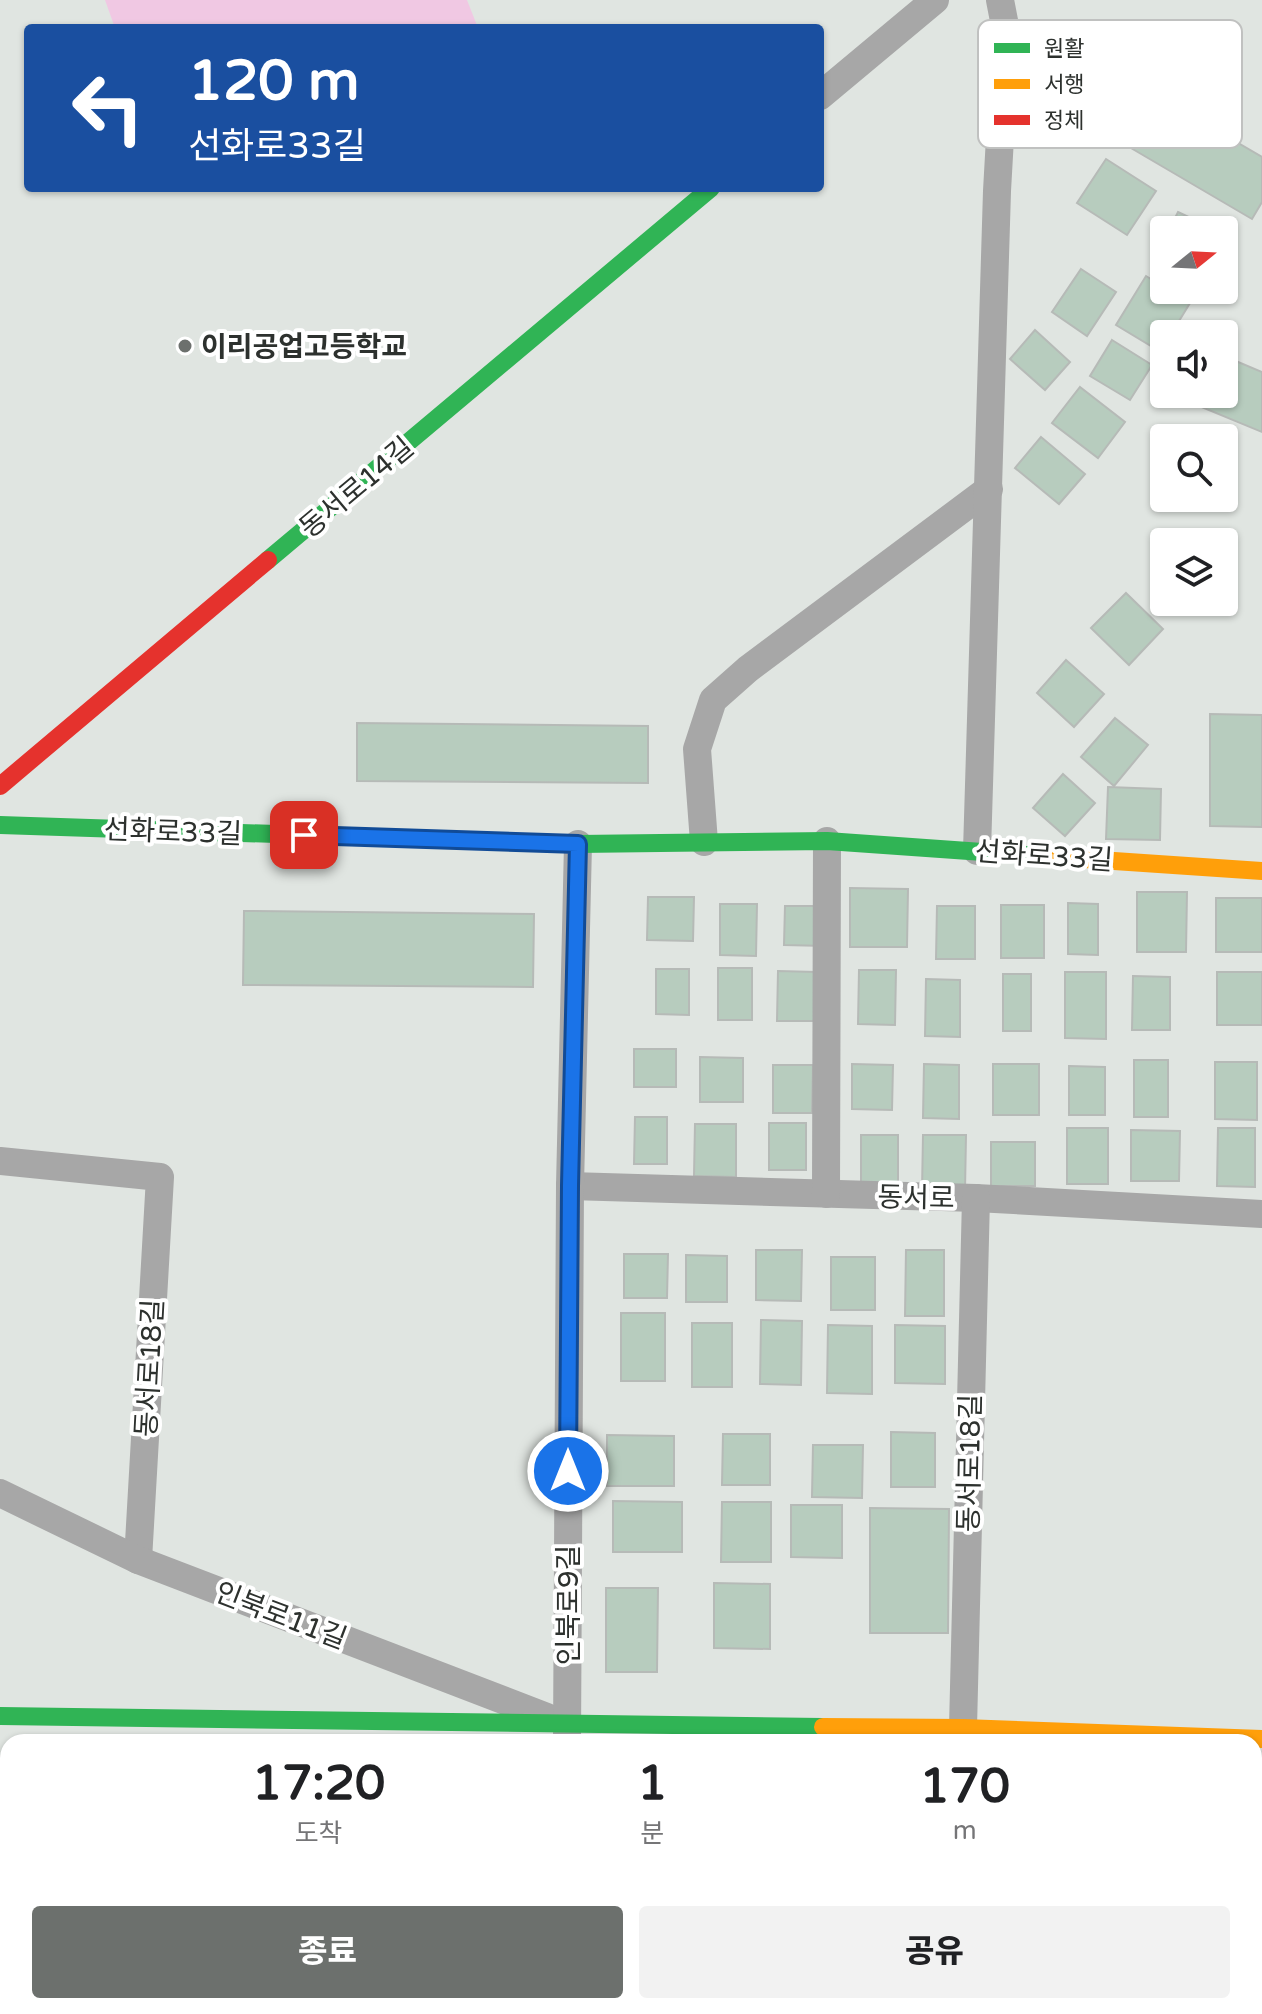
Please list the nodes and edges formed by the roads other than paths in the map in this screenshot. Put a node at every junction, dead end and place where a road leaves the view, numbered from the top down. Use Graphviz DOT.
graph roads {
  1 [pos="935,0"];
  2 [pos="1000,0"];
  3 [pos="1004,20"];
  4 [pos="824,93"];
  5 [pos="999,148"];
  6 [pos="706,192"];
  7 [pos="989,489"];
  8 [pos="0,786"];
  9 [pos="0,825"];
  10 [pos="827,841"];
  11 [pos="704,842"];
  12 [pos="578,844"];
  13 [pos="977,851"];
  14 [pos="1262,871"];
  15 [pos="0,1161"];
  16 [pos="570,1186"];
  17 [pos="826,1194"];
  18 [pos="976,1198"];
  19 [pos="1262,1214"];
  20 [pos="0,1493"];
  21 [pos="138,1560"];
  22 [pos="0,1716"];
  23 [pos="963,1728"];
  24 [pos="567,1734"];
  25 [pos="1126,1734"];
  1 -- 4 [label="street"];
  2 -- 3 [label="street"];
  5 -- 7 [label="street"];
  6 -- 8 [label="street, 동서로14길"];
  7 -- 11 [label="street"];
  7 -- 13 [label="street"];
  9 -- 12 [label="street, 선화로33길"];
  10 -- 11 [label="street, 선화로33길"];
  10 -- 13 [label="street, 선화로33길"];
  10 -- 17 [label="street"];
  11 -- 12 [label="street, 선화로33길"];
  12 -- 16 [label="street, 인북로9길"];
  13 -- 14 [label="street, 선화로33길"];
  15 -- 21 [label="street, 동서로18길"];
  16 -- 17 [label="street, 동서로"];
  16 -- 24 [label="street, 인북로9길"];
  17 -- 18 [label="street, 동서로"];
  18 -- 19 [label="street, 동서로"];
  18 -- 23 [label="street, 동서로18길"];
  20 -- 21 [label="street, 인북로11길"];
  21 -- 24 [label="street, 인북로11길"];
  22 -- 24 [label="street"];
  23 -- 24 [label="street"];
  23 -- 25 [label="street"];
}
